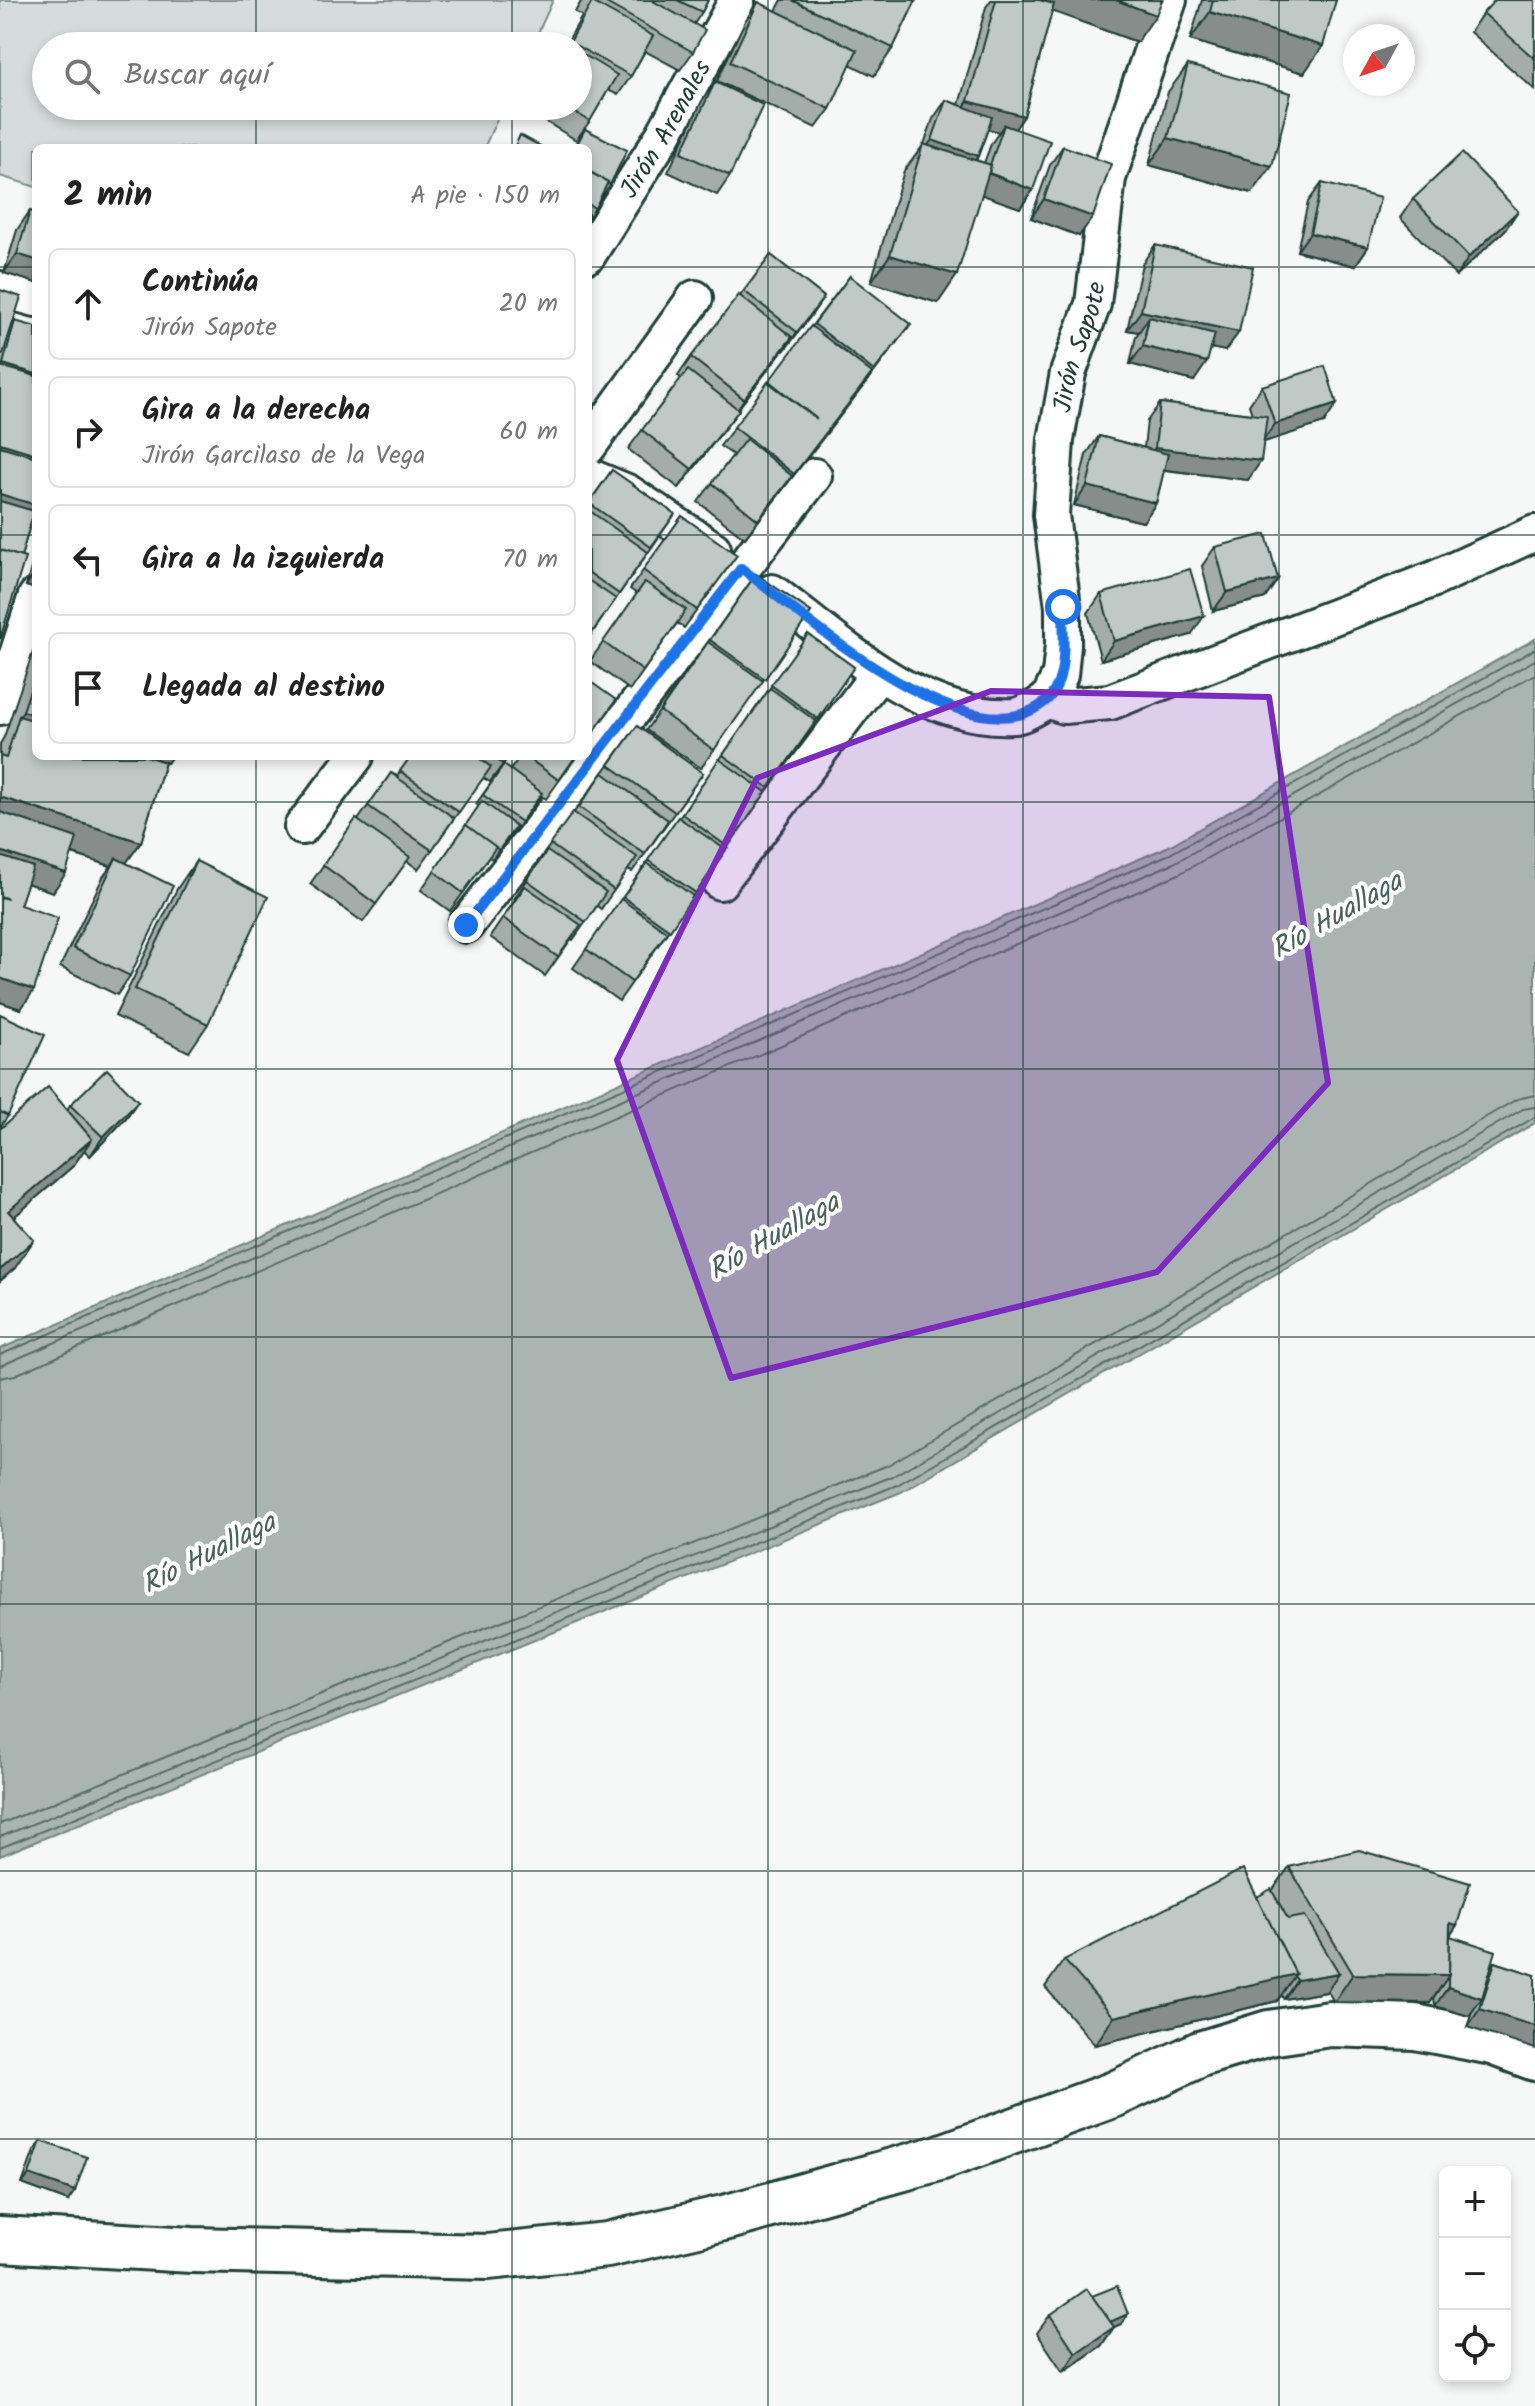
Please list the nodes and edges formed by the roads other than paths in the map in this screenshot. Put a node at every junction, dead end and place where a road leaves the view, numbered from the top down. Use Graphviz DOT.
graph roads {
  1 [pos="737,0"];
  2 [pos="1169,0"];
  3 [pos="592,249"];
  4 [pos="0,289"];
  5 [pos="32,298"];
  6 [pos="695,298"];
  7 [pos="592,441"];
  8 [pos="814,476"];
  9 [pos="592,478"];
  10 [pos="1535,533"];
  11 [pos="741,568"];
  12 [pos="32,608"];
  13 [pos="879,673"];
  14 [pos="1048,700"];
  15 [pos="0,707"];
  16 [pos="353,760"];
  17 [pos="302,827"];
  18 [pos="720,882"];
  19 [pos="466,925"];
  20 [pos="1535,2058"];
  21 [pos="0,2239"];
  1 -- 3 [label="street, Jirón Arenales"];
  2 -- 14 [label="street, Jirón Sapote"];
  4 -- 5 [label="street"];
  6 -- 7 [label="street"];
  8 -- 11 [label="street"];
  9 -- 11 [label="street"];
  10 -- 14 [label="street"];
  11 -- 13 [label="street"];
  11 -- 19 [label="street"];
  12 -- 15 [label="street"];
  13 -- 14 [label="street"];
  13 -- 18 [label="street"];
  16 -- 17 [label="street"];
  20 -- 21 [label="main road"];
}
